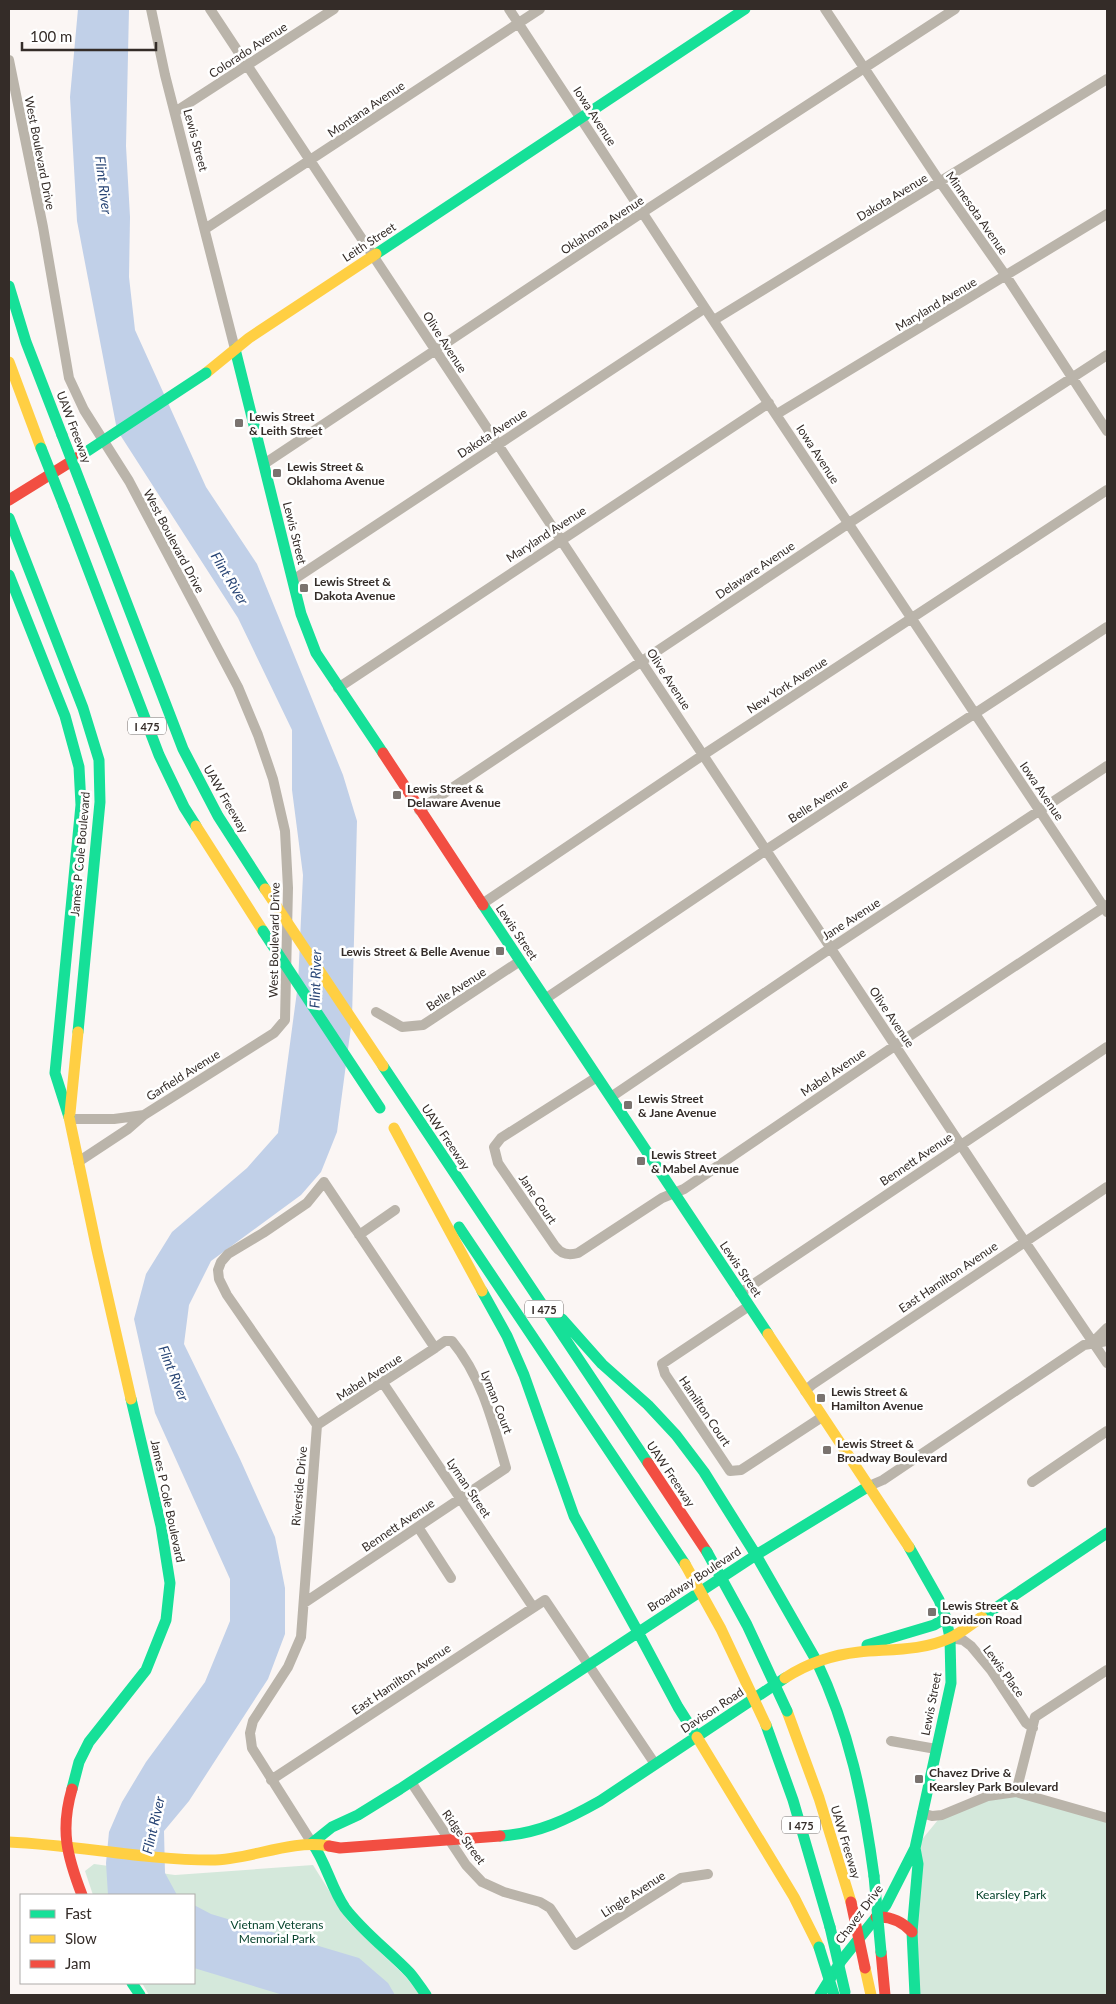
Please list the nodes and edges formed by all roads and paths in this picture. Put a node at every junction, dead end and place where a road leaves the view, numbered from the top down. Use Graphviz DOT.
graph roads {
  1 [pos="151,9"];
  2 [pos="210,9"];
  3 [pos="334,9"];
  4 [pos="509,9"];
  5 [pos="540,9"];
  6 [pos="746,9"];
  7 [pos="825,9"];
  8 [pos="955,9"];
  9 [pos="518,23"];
  10 [pos="9,60"];
  11 [pos="247,66"];
  12 [pos="864,68"];
  13 [pos="1107,79"];
  14 [pos="175,112"];
  15 [pos="582,118"];
  16 [pos="310,161"];
  17 [pos="940,182"];
  18 [pos="643,212"];
  19 [pos="1107,214"];
  20 [pos="205,229"];
  21 [pos="374,255"];
  22 [pos="1006,276"];
  23 [pos="9,286"];
  24 [pos="705,308"];
  25 [pos="714,320"];
  26 [pos="235,349"];
  27 [pos="435,350"];
  28 [pos="1107,355"];
  29 [pos="9,362"];
  30 [pos="1072,378"];
  31 [pos="769,403"];
  32 [pos="778,414"];
  33 [pos="1107,431"];
  34 [pos="498,445"];
  35 [pos="264,464"];
  36 [pos="1107,490"];
  37 [pos="9,500"];
  38 [pos="9,518"];
  39 [pos="849,523"];
  40 [pos="561,539"];
  41 [pos="9,575"];
  42 [pos="292,580"];
  43 [pos="912,618"];
  44 [pos="1107,626"];
  45 [pos="642,661"];
  46 [pos="338,688"];
  47 [pos="975,714"];
  48 [pos="703,755"];
  49 [pos="1107,766"];
  50 [pos="419,810"];
  51 [pos="1040,810"];
  52 [pos="766,850"];
  53 [pos="482,904"];
  54 [pos="1106,908"];
  55 [pos="830,948"];
  56 [pos="520,961"];
  57 [pos="545,999"];
  58 [pos="376,1012"];
  59 [pos="274,1033"];
  60 [pos="896,1045"];
  61 [pos="1107,1046"];
  62 [pos="597,1077"];
  63 [pos="611,1097"];
  64 [pos="144,1115"];
  65 [pos="387,1118"];
  66 [pos="70,1119"];
  67 [pos="960,1144"];
  68 [pos="78,1162"];
  69 [pos="1107,1187"];
  70 [pos="674,1193"];
  71 [pos="395,1210"];
  72 [pos="359,1235"];
  73 [pos="1025,1241"];
  74 [pos="571,1255"];
  75 [pos="511,1259"];
  76 [pos="740,1293"];
  77 [pos="749,1306"];
  78 [pos="1107,1328"];
  79 [pos="1107,1340"];
  80 [pos="1093,1342"];
  81 [pos="434,1348"];
  82 [pos="1107,1363"];
  83 [pos="383,1383"];
  84 [pos="805,1391"];
  85 [pos="822,1417"];
  86 [pos="317,1426"];
  87 [pos="1107,1431"];
  88 [pos="506,1468"];
  89 [pos="1032,1482"];
  90 [pos="869,1486"];
  91 [pos="460,1497"];
  92 [pos="418,1527"];
  93 [pos="1107,1533"];
  94 [pos="756,1555"];
  95 [pos="451,1578"];
  96 [pos="304,1603"];
  97 [pos="533,1607"];
  98 [pos="946,1618"];
  99 [pos="638,1632"];
  100 [pos="950,1638"];
  101 [pos="844,1653"];
  102 [pos="816,1660"];
  103 [pos="587,1665"];
  104 [pos="1107,1670"];
  105 [pos="1033,1728"];
  106 [pos="697,1737"];
  107 [pos="891,1740"];
  108 [pos="936,1749"];
  109 [pos="655,1764"];
  110 [pos="271,1780"];
  111 [pos="411,1782"];
  112 [pos="1016,1792"];
  113 [pos="922,1813"];
  114 [pos="1107,1818"];
  115 [pos="449,1840"];
  116 [pos="9,1842"];
  117 [pos="312,1843"];
  118 [pos="66,1845"];
  119 [pos="915,1848"];
  120 [pos="708,1874"];
  121 [pos="82,1894"];
  122 [pos="876,1917"];
  123 [pos="912,1932"];
  124 [pos="575,1946"];
  125 [pos="133,1984"];
  126 [pos="842,1994"];
  127 [pos="140,1995"];
  128 [pos="426,1995"];
  129 [pos="820,1995"];
  130 [pos="871,1995"];
  131 [pos="885,1995"];
  132 [pos="915,1995"];
  1 -- 14 [label="street, Lewis Street"];
  2 -- 11 [label="street, Olive Avenue"];
  3 -- 11 [label="street, Colorado Avenue"];
  4 -- 9 [label="street, Iowa Avenue"];
  5 -- 9 [label="street, Montana Avenue"];
  6 -- 15 [label="main road, Leith Street"];
  7 -- 12 [label="street, Minnesota Avenue"];
  8 -- 12 [label="street, Oklahoma Avenue"];
  9 -- 15 [label="street, Iowa Avenue"];
  9 -- 16 [label="street, Montana Avenue"];
  10 -- 59 [label="street, West Boulevard Drive"];
  11 -- 14 [label="street, Colorado Avenue"];
  11 -- 16 [label="street, Olive Avenue"];
  12 -- 17 [label="street, Minnesota Avenue"];
  12 -- 18 [label="street, Oklahoma Avenue"];
  13 -- 17 [label="street, Dakota Avenue"];
  14 -- 20 [label="street, Lewis Street"];
  15 -- 18 [label="street, Iowa Avenue"];
  15 -- 21 [label="main road, Leith Street"];
  16 -- 20 [label="street, Montana Avenue"];
  16 -- 21 [label="street, Olive Avenue"];
  17 -- 22 [label="street, Minnesota Avenue"];
  17 -- 25 [label="street, Dakota Avenue"];
  18 -- 24 [label="street, Iowa Avenue"];
  18 -- 27 [label="street, Oklahoma Avenue"];
  19 -- 22 [label="street, Maryland Avenue"];
  20 -- 26 [label="street, Lewis Street"];
  21 -- 26 [label="main road, Leith Street"];
  21 -- 27 [label="street, Olive Avenue"];
  22 -- 30 [label="street, Minnesota Avenue"];
  22 -- 32 [label="street, Maryland Avenue"];
  23 -- 75 [label="main road, UAW Freeway / I 475, bridge"];
  24 -- 25 [label="street, Iowa Avenue"];
  24 -- 34 [label="street, Dakota Avenue"];
  25 -- 31 [label="street, Iowa Avenue"];
  26 -- 35 [label="main road, Lewis Street"];
  26 -- 37 [label="main road, Leith Street, bridge"];
  27 -- 34 [label="street, Olive Avenue"];
  27 -- 35 [label="street, Oklahoma Avenue"];
  28 -- 30 [label="street, Delaware Avenue"];
  29 -- 65 [label="main road, I 475, bridge"];
  30 -- 33 [label="street, Minnesota Avenue"];
  30 -- 39 [label="street, Delaware Avenue"];
  31 -- 32 [label="street, Iowa Avenue"];
  31 -- 40 [label="street, Maryland Avenue"];
  32 -- 39 [label="street, Iowa Avenue"];
  34 -- 40 [label="street, Olive Avenue"];
  34 -- 42 [label="street, Dakota Avenue"];
  35 -- 42 [label="main road, Lewis Street"];
  36 -- 43 [label="street, New York Avenue"];
  38 -- 66 [label="main road, James P Cole Boulevard"];
  39 -- 43 [label="street, Iowa Avenue"];
  39 -- 45 [label="street, Delaware Avenue"];
  40 -- 45 [label="street, Olive Avenue"];
  40 -- 46 [label="street, Maryland Avenue"];
  41 -- 66 [label="main road, James P Cole Boulevard"];
  42 -- 46 [label="main road, Lewis Street"];
  43 -- 47 [label="street, Iowa Avenue"];
  43 -- 48 [label="street, New York Avenue"];
  44 -- 47 [label="street, Belle Avenue"];
  45 -- 48 [label="street, Olive Avenue"];
  45 -- 50 [label="street, Delaware Avenue"];
  46 -- 50 [label="main road, Lewis Street"];
  47 -- 51 [label="street, Iowa Avenue"];
  47 -- 52 [label="street, Belle Avenue"];
  48 -- 52 [label="street, Olive Avenue"];
  48 -- 53 [label="street, New York Avenue"];
  49 -- 51 [label="street, Jane Avenue"];
  50 -- 53 [label="main road, Lewis Street"];
  51 -- 54 [label="street, Iowa Avenue"];
  51 -- 55 [label="street, Jane Avenue"];
  52 -- 55 [label="street, Olive Avenue"];
  52 -- 57 [label="street, Belle Avenue"];
  53 -- 56 [label="main road, Lewis Street"];
  54 -- 60 [label="street, Mabel Avenue"];
  55 -- 60 [label="street, Olive Avenue"];
  55 -- 63 [label="street, Jane Avenue"];
  56 -- 57 [label="main road, Lewis Street"];
  56 -- 58 [label="street, Belle Avenue"];
  57 -- 62 [label="main road, Lewis Street"];
  59 -- 64 [label="street, Garfield Avenue"];
  60 -- 67 [label="street, Olive Avenue"];
  60 -- 70 [label="street, Mabel Avenue"];
  61 -- 67 [label="street, Bennett Avenue"];
  62 -- 63 [label="main road, Lewis Street"];
  62 -- 74 [label="street, Jane Court"];
  63 -- 70 [label="main road, Lewis Street"];
  64 -- 66 [label="street, Garfield Avenue"];
  64 -- 68 [label="street"];
  65 -- 99 [label="main road"];
  65 -- 126 [label="main road, I 475, bridge"];
  66 -- 68 [label="main road, James P Cole Boulevard"];
  67 -- 73 [label="street, Olive Avenue"];
  67 -- 76 [label="street, Bennett Avenue"];
  68 -- 118 [label="main road, James P Cole Boulevard"];
  69 -- 73 [label="street, East Hamilton Avenue"];
  70 -- 74 [label="street, Mabel Avenue"];
  70 -- 76 [label="main road, Lewis Street"];
  71 -- 72 [label="street"];
  72 -- 81 [label="street"];
  72 -- 86 [label="street"];
  73 -- 80 [label="street, Olive Avenue"];
  73 -- 84 [label="street, East Hamilton Avenue"];
  75 -- 94 [label="main road"];
  75 -- 130 [label="main road, UAW Freeway / I 475, bridge"];
  76 -- 77 [label="main road, Lewis Street"];
  77 -- 84 [label="main road, Lewis Street"];
  77 -- 85 [label="street, Hamilton Court"];
  78 -- 80 [label="street, Broadway Boulevard"];
  79 -- 80 [label="street, Broadway Boulevard"];
  80 -- 82 [label="street, Olive Avenue"];
  80 -- 90 [label="street, Broadway Boulevard"];
  81 -- 83 [label="street, Mabel Avenue"];
  81 -- 88 [label="street, Lyman Court"];
  83 -- 86 [label="street, Mabel Avenue"];
  83 -- 91 [label="street, Lyman Street"];
  84 -- 85 [label="main road, Lewis Street"];
  85 -- 90 [label="main road, Lewis Street"];
  86 -- 96 [label="street, Riverside Drive"];
  87 -- 89 [label="street"];
  88 -- 91 [label="street, Bennett Avenue"];
  90 -- 94 [label="main road, Broadway Boulevard"];
  90 -- 98 [label="main road, Lewis Street"];
  91 -- 92 [label="street, Bennett Avenue"];
  91 -- 97 [label="street, Lyman Street"];
  92 -- 95 [label="street"];
  92 -- 96 [label="street, Bennett Avenue"];
  93 -- 100 [label="main road, Davison Road"];
  94 -- 99 [label="main road, Broadway Boulevard"];
  94 -- 102 [label="main road"];
  96 -- 110 [label="street, Riverside Drive"];
  97 -- 103 [label="street, East Hamilton Avenue"];
  97 -- 110 [label="street, East Hamilton Avenue"];
  98 -- 100 [label="main road, Lewis Street"];
  98 -- 101 [label="main road"];
  99 -- 103 [label="main road, Broadway Boulevard"];
  99 -- 106 [label="main road"];
  100 -- 101 [label="main road, Davison Road"];
  100 -- 105 [label="street, Lewis Place"];
  100 -- 108 [label="main road, Lewis Street"];
  101 -- 102 [label="main road, Davison Road"];
  102 -- 106 [label="main road, Davison Road"];
  102 -- 131 [label="main road, bridge"];
  103 -- 109 [label="street"];
  103 -- 111 [label="main road, Broadway Boulevard"];
  104 -- 105 [label="street"];
  105 -- 112 [label="street"];
  106 -- 109 [label="main road, Davison Road"];
  106 -- 126 [label="main road, bridge"];
  107 -- 108 [label="street"];
  108 -- 113 [label="main road, Lewis Street"];
  109 -- 115 [label="main road, Davison Road"];
  110 -- 117 [label="street, Riverside Drive"];
  111 -- 115 [label="street, Ridge Street"];
  111 -- 117 [label="main road, Broadway Boulevard"];
  112 -- 113 [label="street"];
  112 -- 114 [label="street"];
  113 -- 119 [label="main road, Chavez Drive"];
  115 -- 117 [label="main road, Davison Road"];
  115 -- 124 [label="street, Ridge Street"];
  116 -- 118 [label="main road"];
  117 -- 118 [label="main road"];
  117 -- 128 [label="main road"];
  118 -- 121 [label="main road, James P Cole Boulevard"];
  119 -- 122 [label="main road, Chavez Drive"];
  119 -- 123 [label="main road, Chavez Drive"];
  120 -- 124 [label="street, Lingle Avenue"];
  122 -- 123 [label="main road"];
  122 -- 129 [label="main road, Chavez Drive"];
  123 -- 132 [label="main road, Chavez Drive"];
  125 -- 127 [label="main road"];
}
